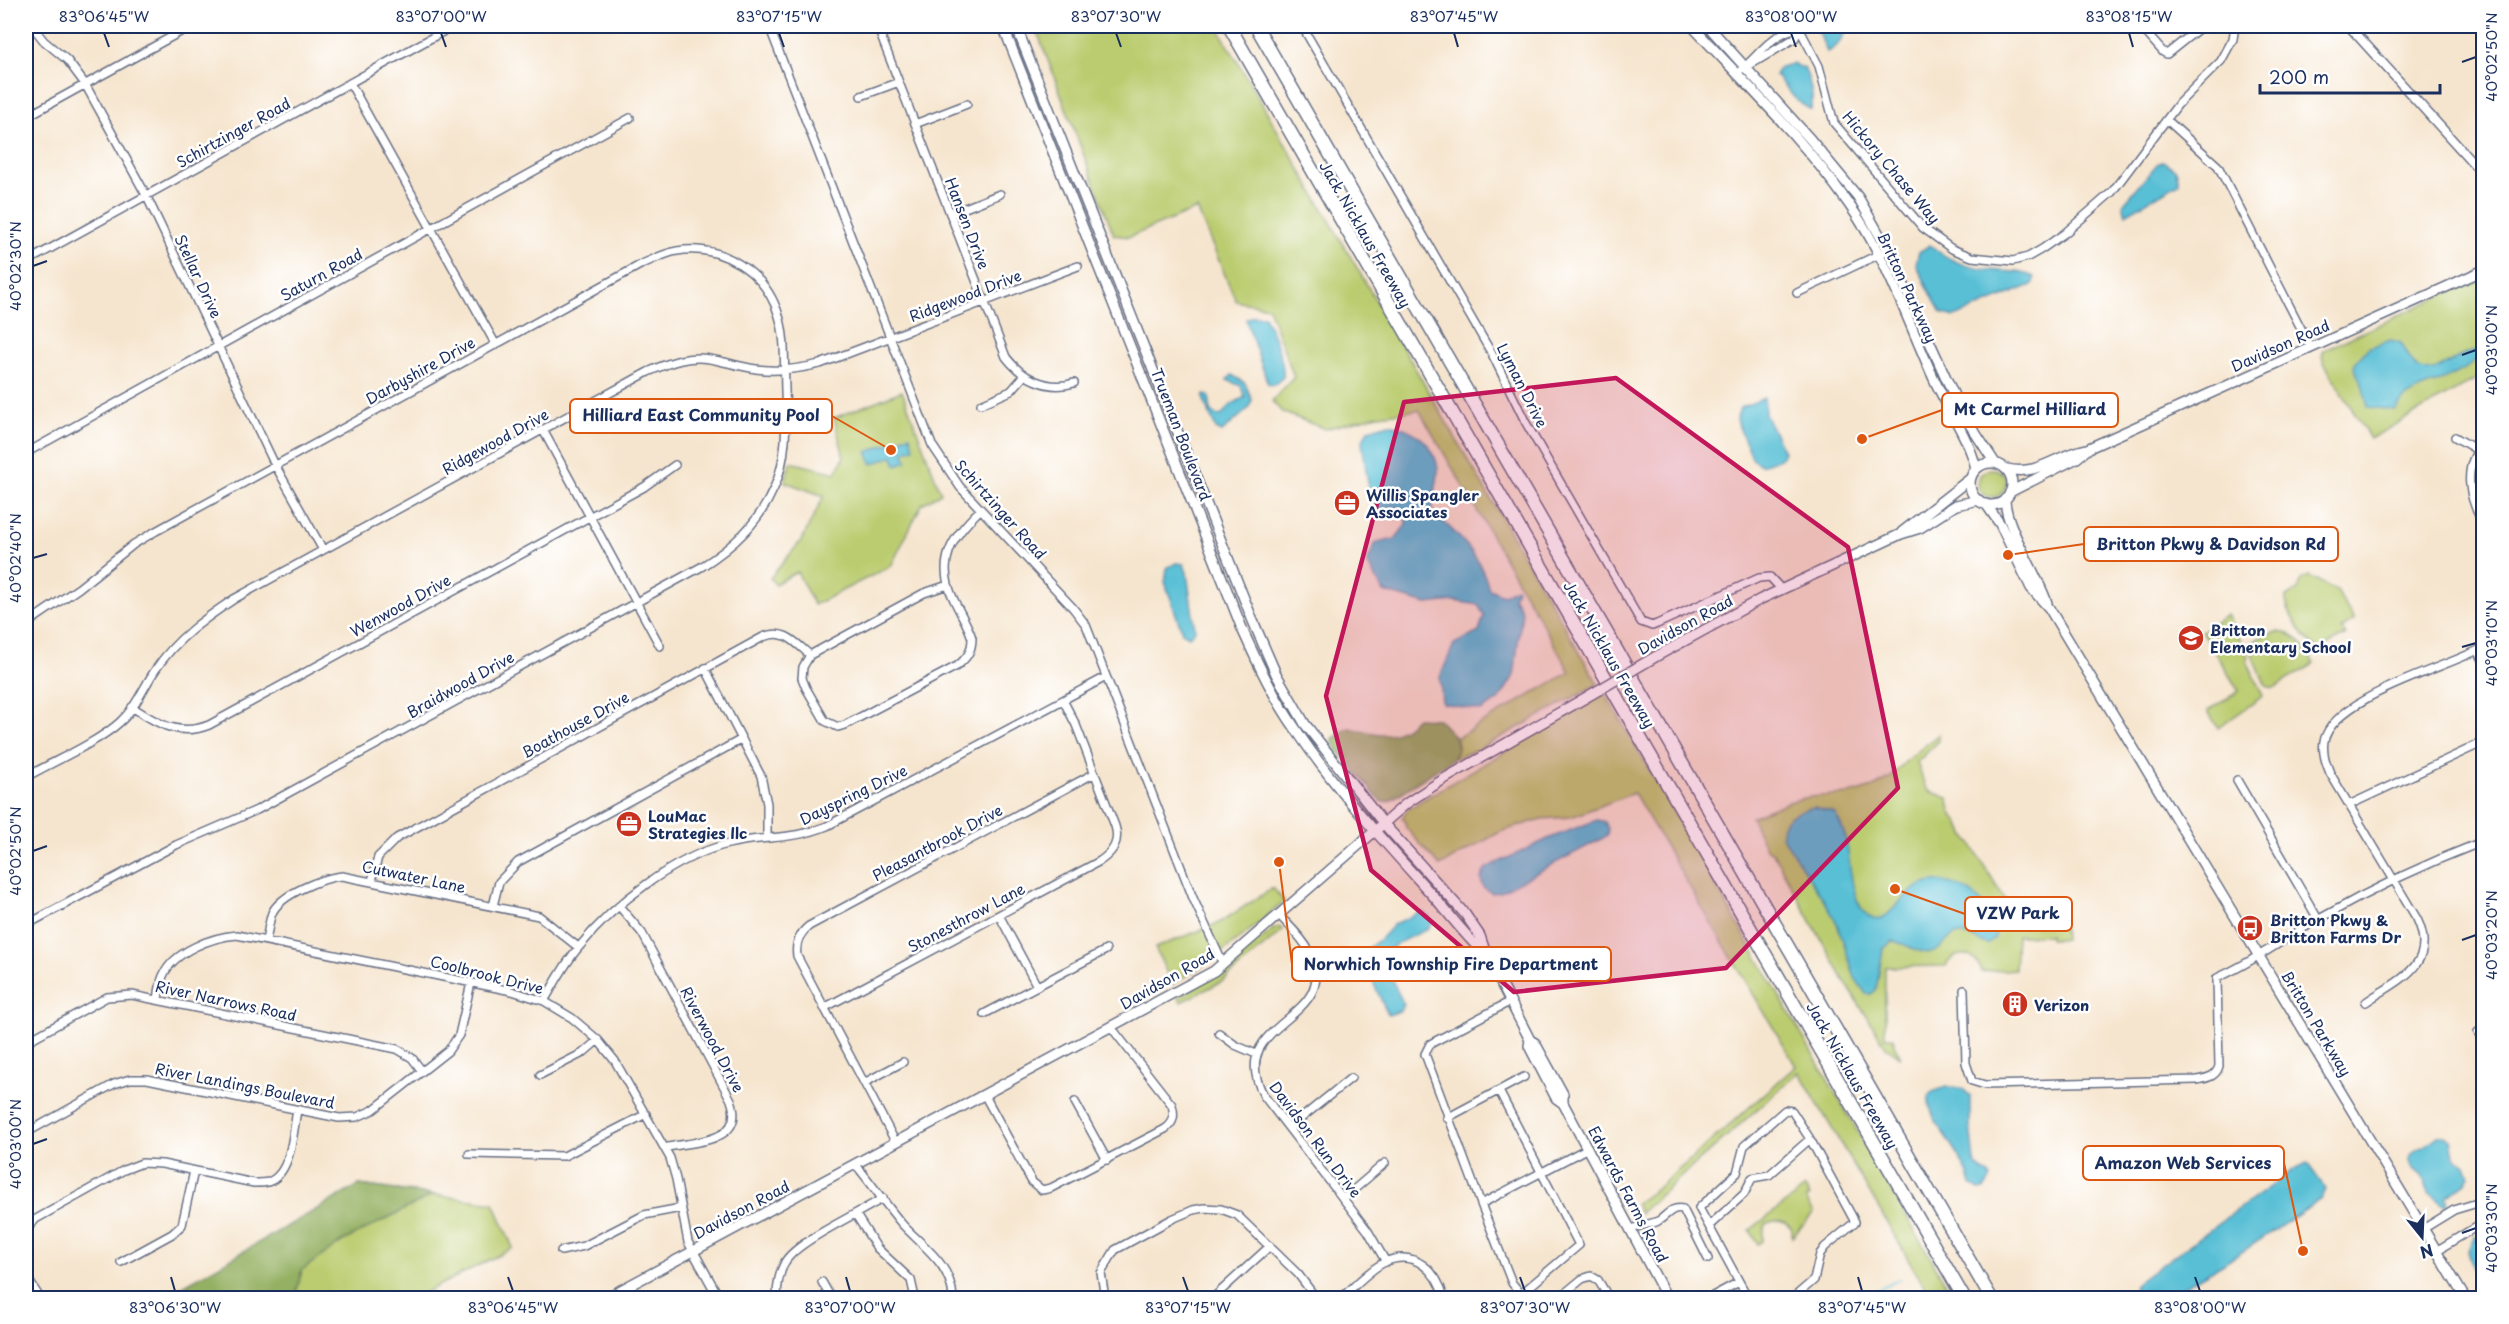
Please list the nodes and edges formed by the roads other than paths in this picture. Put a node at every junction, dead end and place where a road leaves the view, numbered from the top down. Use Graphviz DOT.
graph roads {
  1 [pos="32,26"];
  2 [pos="191,26"];
  3 [pos="453,26"];
  4 [pos="770,26"];
  5 [pos="877,26"];
  6 [pos="902,26"];
  7 [pos="1003,26"];
  8 [pos="1016,26"];
  9 [pos="1229,26"];
  10 [pos="1256,26"];
  11 [pos="1302,26"];
  12 [pos="1692,26"];
  13 [pos="1708,26"];
  14 [pos="2140,26"];
  15 [pos="2189,26"];
  16 [pos="2202,26"];
  17 [pos="2235,26"];
  18 [pos="2349,26"];
  19 [pos="1799,27"];
  20 [pos="2194,32"];
  21 [pos="880,34"];
  22 [pos="1745,67"];
  23 [pos="1737,74"];
  24 [pos="899,82"];
  25 [pos="350,83"];
  26 [pos="85,84"];
  27 [pos="861,96"];
  28 [pos="967,104"];
  29 [pos="26,117"];
  30 [pos="630,118"];
  31 [pos="2167,120"];
  32 [pos="915,124"];
  33 [pos="2484,175"];
  34 [pos="1000,194"];
  35 [pos="146,195"];
  36 [pos="950,214"];
  37 [pos="431,228"];
  38 [pos="1884,252"];
  39 [pos="26,262"];
  40 [pos="1078,266"];
  41 [pos="2484,270"];
  42 [pos="1797,292"];
  43 [pos="984,302"];
  44 [pos="890,337"];
  45 [pos="496,345"];
  46 [pos="217,347"];
  47 [pos="2311,348"];
  48 [pos="784,370"];
  49 [pos="1024,376"];
  50 [pos="1074,383"];
  51 [pos="981,404"];
  52 [pos="543,430"];
  53 [pos="2456,437"];
  54 [pos="2484,443"];
  55 [pos="2089,448"];
  56 [pos="2477,450"];
  57 [pos="26,453"];
  58 [pos="1995,463"];
  59 [pos="275,465"];
  60 [pos="675,465"];
  61 [pos="1976,469"];
  62 [pos="2007,469"];
  63 [pos="1971,478"];
  64 [pos="2008,496"];
  65 [pos="1983,502"];
  66 [pos="980,510"];
  67 [pos="590,517"];
  68 [pos="2484,525"];
  69 [pos="1901,534"];
  70 [pos="323,550"];
  71 [pos="948,585"];
  72 [pos="1781,589"];
  73 [pos="637,603"];
  74 [pos="2049,608"];
  75 [pos="26,624"];
  76 [pos="660,646"];
  77 [pos="2481,648"];
  78 [pos="810,656"];
  79 [pos="2484,662"];
  80 [pos="705,668"];
  81 [pos="1106,677"];
  82 [pos="1063,700"];
  83 [pos="132,707"];
  84 [pos="742,739"];
  85 [pos="2484,742"];
  86 [pos="1095,773"];
  87 [pos="26,777"];
  88 [pos="2237,780"];
  89 [pos="2349,805"];
  90 [pos="1383,823"];
  91 [pos="1374,831"];
  92 [pos="767,838"];
  93 [pos="2484,841"];
  94 [pos="2393,879"];
  95 [pos="372,881"];
  96 [pos="492,906"];
  97 [pos="619,906"];
  98 [pos="999,915"];
  99 [pos="1279,915"];
  100 [pos="2318,919"];
  101 [pos="26,925"];
  102 [pos="266,941"];
  103 [pos="578,947"];
  104 [pos="1106,950"];
  105 [pos="1486,954"];
  106 [pos="2258,955"];
  107 [pos="1222,964"];
  108 [pos="471,983"];
  109 [pos="1037,986"];
  110 [pos="1964,990"];
  111 [pos="158,1000"];
  112 [pos="544,1001"];
  113 [pos="1511,1001"];
  114 [pos="2366,1002"];
  115 [pos="824,1008"];
  116 [pos="984,1014"];
  117 [pos="1111,1027"];
  118 [pos="2478,1032"];
  119 [pos="1220,1033"];
  120 [pos="598,1040"];
  121 [pos="26,1042"];
  122 [pos="2484,1043"];
  123 [pos="1256,1054"];
  124 [pos="903,1062"];
  125 [pos="422,1071"];
  126 [pos="540,1075"];
  127 [pos="1524,1077"];
  128 [pos="1351,1078"];
  129 [pos="864,1083"];
  130 [pos="1499,1091"];
  131 [pos="985,1095"];
  132 [pos="1075,1102"];
  133 [pos="297,1110"];
  134 [pos="646,1114"];
  135 [pos="1447,1118"];
  136 [pos="1289,1128"];
  137 [pos="26,1133"];
  138 [pos="1810,1139"];
  139 [pos="896,1143"];
  140 [pos="664,1148"];
  141 [pos="1588,1148"];
  142 [pos="469,1154"];
  143 [pos="1107,1160"];
  144 [pos="1385,1163"];
  145 [pos="856,1165"];
  146 [pos="194,1171"];
  147 [pos="1540,1173"];
  148 [pos="883,1198"];
  149 [pos="1342,1198"];
  150 [pos="2484,1201"];
  151 [pos="1481,1204"];
  152 [pos="681,1208"];
  153 [pos="856,1215"];
  154 [pos="2484,1222"];
  155 [pos="1710,1225"];
  156 [pos="2423,1229"];
  157 [pos="26,1230"];
  158 [pos="1630,1230"];
  159 [pos="1270,1246"];
  160 [pos="561,1251"];
  161 [pos="693,1251"];
  162 [pos="2436,1251"];
  163 [pos="1708,1259"];
  164 [pos="121,1262"];
  165 [pos="1386,1262"];
  166 [pos="26,1276"];
  167 [pos="822,1282"];
  168 [pos="1739,1282"];
  169 [pos="831,1298"];
  170 [pos="40,1299"];
  171 [pos="606,1299"];
  172 [pos="719,1299"];
  173 [pos="777,1299"];
  174 [pos="915,1299"];
  175 [pos="953,1299"];
  176 [pos="1104,1299"];
  177 [pos="1213,1299"];
  178 [pos="1316,1299"];
  179 [pos="1341,1299"];
  180 [pos="1444,1299"];
  181 [pos="1558,1299"];
  182 [pos="1609,1299"];
  183 [pos="1667,1299"];
  184 [pos="1709,1299"];
  185 [pos="1748,1299"];
  186 [pos="1793,1299"];
  187 [pos="1964,1299"];
  188 [pos="1991,1299"];
  189 [pos="2465,1299"];
  1 -- 26 [label="street, Stellar Drive"];
  2 -- 26 [label="street"];
  3 -- 25 [label="street, Schirtzinger Road"];
  4 -- 44 [label="street, Schirtzinger Road"];
  5 -- 21 [label="street, Hansen Drive"];
  6 -- 21 [label="street"];
  7 -- 91 [label="main road, Trueman Boulevard"];
  8 -- 90 [label="main road, Trueman Boulevard"];
  9 -- 187 [label="highway, Jack Nicklaus Freeway"];
  10 -- 188 [label="highway, Jack Nicklaus Freeway"];
  11 -- 72 [label="street, Lyman Drive"];
  12 -- 23 [label="main road, Britton Parkway"];
  13 -- 22 [label="main road, Britton Parkway"];
  14 -- 20 [label="street"];
  15 -- 20 [label="street"];
  16 -- 20 [label="street"];
  17 -- 31 [label="street, Hickory Chase Way"];
  18 -- 33 [label="street"];
  19 -- 22 [label="street, Hickory Chase Way"];
  19 -- 31 [label="street, Hickory Chase Way"];
  21 -- 24 [label="street, Hansen Drive"];
  22 -- 23 [label="street, Hickory Chase Way"];
  22 -- 38 [label="main road, Britton Parkway"];
  23 -- 38 [label="main road, Britton Parkway"];
  24 -- 27 [label="street"];
  24 -- 32 [label="street, Hansen Drive"];
  25 -- 35 [label="street, Schirtzinger Road"];
  25 -- 37 [label="street"];
  26 -- 29 [label="street"];
  26 -- 35 [label="street, Stellar Drive"];
  28 -- 32 [label="street"];
  30 -- 37 [label="street, Saturn Road"];
  31 -- 47 [label="street"];
  32 -- 36 [label="street, Hansen Drive"];
  34 -- 36 [label="street"];
  35 -- 39 [label="street, Schirtzinger Road"];
  35 -- 46 [label="street, Stellar Drive"];
  36 -- 43 [label="street, Hansen Drive"];
  37 -- 45 [label="street"];
  37 -- 46 [label="street, Saturn Road"];
  38 -- 42 [label="street"];
  38 -- 58 [label="main road, Britton Parkway"];
  38 -- 61 [label="main road, Britton Parkway"];
  40 -- 43 [label="street, Ridgewood Drive"];
  41 -- 47 [label="main road, Davidson Road"];
  43 -- 44 [label="street, Ridgewood Drive"];
  43 -- 49 [label="street, Hansen Drive"];
  44 -- 48 [label="street, Ridgewood Drive"];
  44 -- 66 [label="street, Schirtzinger Road"];
  45 -- 48 [label="street, Darbyshire Drive"];
  45 -- 59 [label="street, Darbyshire Drive"];
  46 -- 57 [label="street, Saturn Road"];
  46 -- 59 [label="street, Stellar Drive"];
  47 -- 55 [label="main road, Davidson Road"];
  48 -- 52 [label="street, Ridgewood Drive"];
  48 -- 73 [label="street, Braidwood Drive"];
  49 -- 50 [label="street"];
  49 -- 51 [label="street"];
  52 -- 67 [label="street"];
  52 -- 70 [label="street, Ridgewood Drive"];
  53 -- 56 [label="street"];
  54 -- 56 [label="street"];
  55 -- 62 [label="main road, Davidson Road"];
  55 -- 64 [label="main road, Davidson Road"];
  56 -- 68 [label="street"];
  58 -- 61 [label="main road"];
  58 -- 62 [label="main road"];
  59 -- 70 [label="street, Stellar Drive"];
  59 -- 75 [label="street, Darbyshire Drive"];
  60 -- 67 [label="street, Wenwood Drive"];
  61 -- 63 [label="main road"];
  62 -- 64 [label="main road"];
  63 -- 65 [label="main road"];
  63 -- 69 [label="main road, Davidson Road"];
  64 -- 65 [label="main road"];
  64 -- 74 [label="main road, Britton Parkway"];
  65 -- 69 [label="main road, Davidson Road"];
  65 -- 74 [label="main road, Britton Parkway"];
  66 -- 71 [label="street"];
  66 -- 81 [label="street, Schirtzinger Road"];
  67 -- 73 [label="street"];
  67 -- 83 [label="street, Wenwood Drive"];
  69 -- 72 [label="main road, Davidson Road"];
  70 -- 83 [label="street, Ridgewood Drive"];
  71 -- 78 [label="street"];
  71 -- 78 [label="street"];
  72 -- 90 [label="main road, Davidson Road, bridge"];
  73 -- 76 [label="street"];
  73 -- 101 [label="street, Braidwood Drive"];
  74 -- 106 [label="main road, Britton Parkway"];
  77 -- 79 [label="street"];
  77 -- 89 [label="street"];
  78 -- 80 [label="street, Boathouse Drive"];
  80 -- 84 [label="street"];
  80 -- 95 [label="street, Boathouse Drive"];
  81 -- 82 [label="street, Dayspring Drive"];
  81 -- 107 [label="street, Schirtzinger Road"];
  82 -- 86 [label="street"];
  82 -- 92 [label="street, Dayspring Drive"];
  83 -- 87 [label="street, Ridgewood Drive"];
  84 -- 92 [label="street"];
  84 -- 96 [label="street"];
  85 -- 89 [label="street"];
  86 -- 98 [label="street, Stonesthrow Lane"];
  86 -- 115 [label="street, Pleasantbrook Drive"];
  88 -- 100 [label="street"];
  89 -- 94 [label="street"];
  90 -- 91 [label="main road, Davidson Road"];
  90 -- 105 [label="main road, Edwards Farms Road"];
  91 -- 99 [label="main road, Davidson Road"];
  91 -- 105 [label="main road, Edwards Farms Road"];
  92 -- 97 [label="street, Dayspring Drive"];
  93 -- 94 [label="street"];
  94 -- 100 [label="street"];
  94 -- 114 [label="street"];
  95 -- 96 [label="street, Cutwater Lane"];
  95 -- 102 [label="street, Cutwater Lane"];
  96 -- 103 [label="street, Cutwater Lane"];
  97 -- 103 [label="street, Dayspring Drive"];
  97 -- 140 [label="street, Riverwood Drive"];
  98 -- 109 [label="street"];
  98 -- 115 [label="street, Stonesthrow Lane"];
  99 -- 107 [label="main road, Davidson Road"];
  99 -- 123 [label="street"];
  100 -- 106 [label="street"];
  102 -- 108 [label="street, Coolbrook Drive"];
  102 -- 111 [label="street, Coolbrook Drive"];
  103 -- 112 [label="street, Dayspring Drive"];
  104 -- 109 [label="street"];
  105 -- 113 [label="main road, Edwards Farms Road"];
  106 -- 110 [label="street"];
  106 -- 156 [label="main road, Britton Parkway"];
  107 -- 117 [label="main road, Davidson Road"];
  108 -- 112 [label="street, Coolbrook Drive"];
  108 -- 125 [label="street, River Landings Boulevard"];
  109 -- 116 [label="street"];
  111 -- 121 [label="street, River Narrows Road"];
  111 -- 125 [label="street, River Narrows Road"];
  112 -- 120 [label="street, Coolbrook Drive"];
  113 -- 135 [label="street"];
  113 -- 141 [label="main road, Edwards Farms Road"];
  115 -- 129 [label="street"];
  117 -- 131 [label="main road, Davidson Road"];
  117 -- 143 [label="street"];
  118 -- 122 [label="street"];
  119 -- 123 [label="street"];
  120 -- 126 [label="street"];
  120 -- 134 [label="street, Coolbrook Drive"];
  123 -- 136 [label="street, Davidson Run Drive"];
  124 -- 129 [label="street"];
  125 -- 133 [label="street, River Landings Boulevard"];
  127 -- 130 [label="street"];
  128 -- 136 [label="street"];
  129 -- 139 [label="street"];
  130 -- 135 [label="street"];
  130 -- 147 [label="street"];
  131 -- 139 [label="main road, Davidson Road"];
  131 -- 143 [label="street"];
  132 -- 143 [label="street"];
  133 -- 137 [label="street, River Landings Boulevard"];
  133 -- 146 [label="street"];
  134 -- 140 [label="street, Coolbrook Drive"];
  134 -- 142 [label="street"];
  135 -- 151 [label="street"];
  136 -- 149 [label="street, Davidson Run Drive"];
  138 -- 155 [label="street"];
  138 -- 155 [label="street"];
  138 -- 186 [label="street"];
  139 -- 145 [label="main road, Davidson Road"];
  140 -- 152 [label="street, Coolbrook Drive"];
  141 -- 147 [label="street"];
  141 -- 158 [label="main road, Edwards Farms Road"];
  144 -- 149 [label="street"];
  145 -- 148 [label="street"];
  145 -- 161 [label="main road, Davidson Road"];
  146 -- 157 [label="street"];
  146 -- 164 [label="street"];
  147 -- 151 [label="street"];
  147 -- 151 [label="street"];
  148 -- 153 [label="street"];
  148 -- 175 [label="street"];
  149 -- 165 [label="street, Davidson Run Drive"];
  150 -- 156 [label="street"];
  152 -- 160 [label="street"];
  152 -- 161 [label="street, Coolbrook Drive"];
  153 -- 173 [label="street"];
  153 -- 174 [label="street"];
  154 -- 162 [label="street"];
  155 -- 168 [label="street"];
  156 -- 162 [label="main road, Britton Parkway"];
  158 -- 163 [label="street"];
  158 -- 183 [label="main road, Edwards Farms Road"];
  159 -- 176 [label="street"];
  159 -- 177 [label="street"];
  159 -- 178 [label="street"];
  161 -- 171 [label="main road, Davidson Road"];
  161 -- 172 [label="street"];
  162 -- 189 [label="main road, Britton Parkway"];
  165 -- 179 [label="street"];
  165 -- 180 [label="street"];
  166 -- 170 [label="street"];
  167 -- 169 [label="street"];
  168 -- 184 [label="street"];
  168 -- 185 [label="street"];
  181 -- 182 [label="street"];
}
